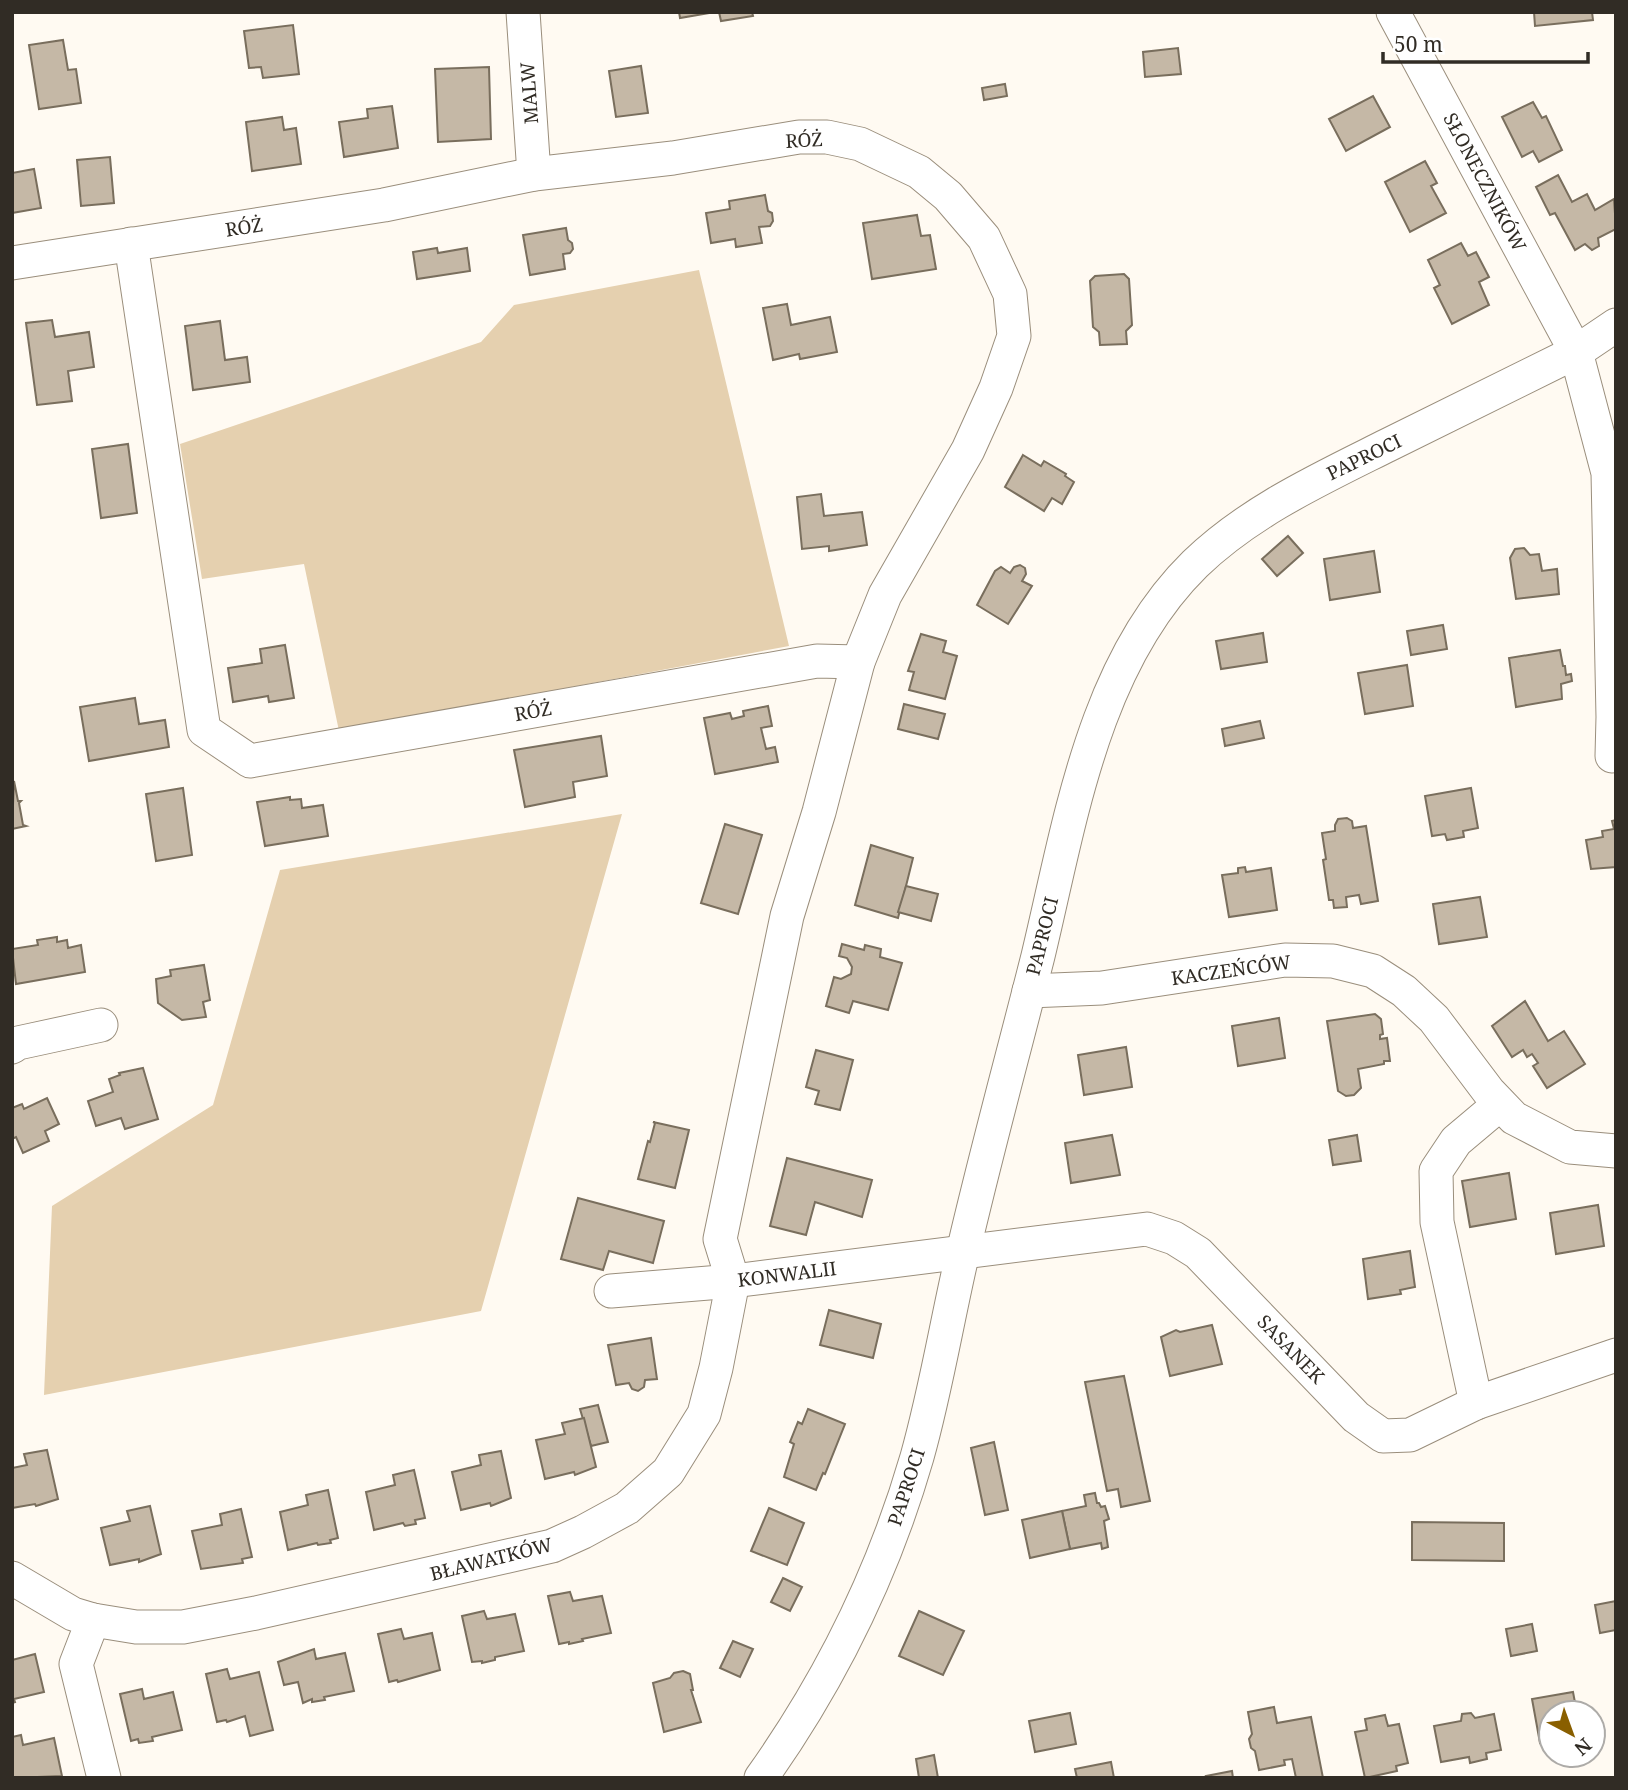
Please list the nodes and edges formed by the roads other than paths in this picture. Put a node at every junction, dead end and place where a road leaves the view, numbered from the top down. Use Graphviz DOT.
graph roads {
  1 [pos="523,12"];
  2 [pos="1394,13"];
  3 [pos="534,174"];
  4 [pos="131,244"];
  5 [pos="12,263"];
  6 [pos="1616,325"];
  7 [pos="1576,352"];
  8 [pos="858,662"];
  9 [pos="1612,756"];
  10 [pos="1029,991"];
  11 [pos="101,1026"];
  12 [pos="12,1047"];
  13 [pos="1500,1104"];
  14 [pos="1616,1151"];
  15 [pos="963,1252"];
  16 [pos="733,1280"];
  17 [pos="611,1291"];
  18 [pos="1616,1355"];
  19 [pos="1476,1403"];
  20 [pos="12,1578"];
  21 [pos="93,1620"];
  22 [pos="104,1778"];
  23 [pos="761,1778"];
  1 -- 3 [label="street, MALW"];
  2 -- 7 [label="street, SŁONECZNIKÓW"];
  3 -- 4 [label="street, RÓŻ"];
  3 -- 8 [label="street, RÓŻ"];
  4 -- 5 [label="street, RÓŻ"];
  4 -- 8 [label="street, RÓŻ"];
  6 -- 7 [label="street, PAPROCI"];
  7 -- 9 [label="street, SŁONECZNIKÓW"];
  7 -- 10 [label="street, PAPROCI"];
  8 -- 16 [label="street, RÓŻ"];
  10 -- 13 [label="street, KACZEŃCÓW"];
  10 -- 15 [label="street, PAPROCI"];
  11 -- 12 [label="street"];
  13 -- 14 [label="street, KACZEŃCÓW"];
  13 -- 19 [label="street"];
  15 -- 16 [label="street, KONWALII"];
  15 -- 19 [label="street, SASANEK"];
  15 -- 23 [label="street, PAPROCI"];
  16 -- 17 [label="street, KONWALII"];
  16 -- 21 [label="street, BŁAWATKÓW"];
  18 -- 19 [label="street, SASANEK"];
  20 -- 21 [label="street, BŁAWATKÓW"];
  21 -- 22 [label="street"];
}
